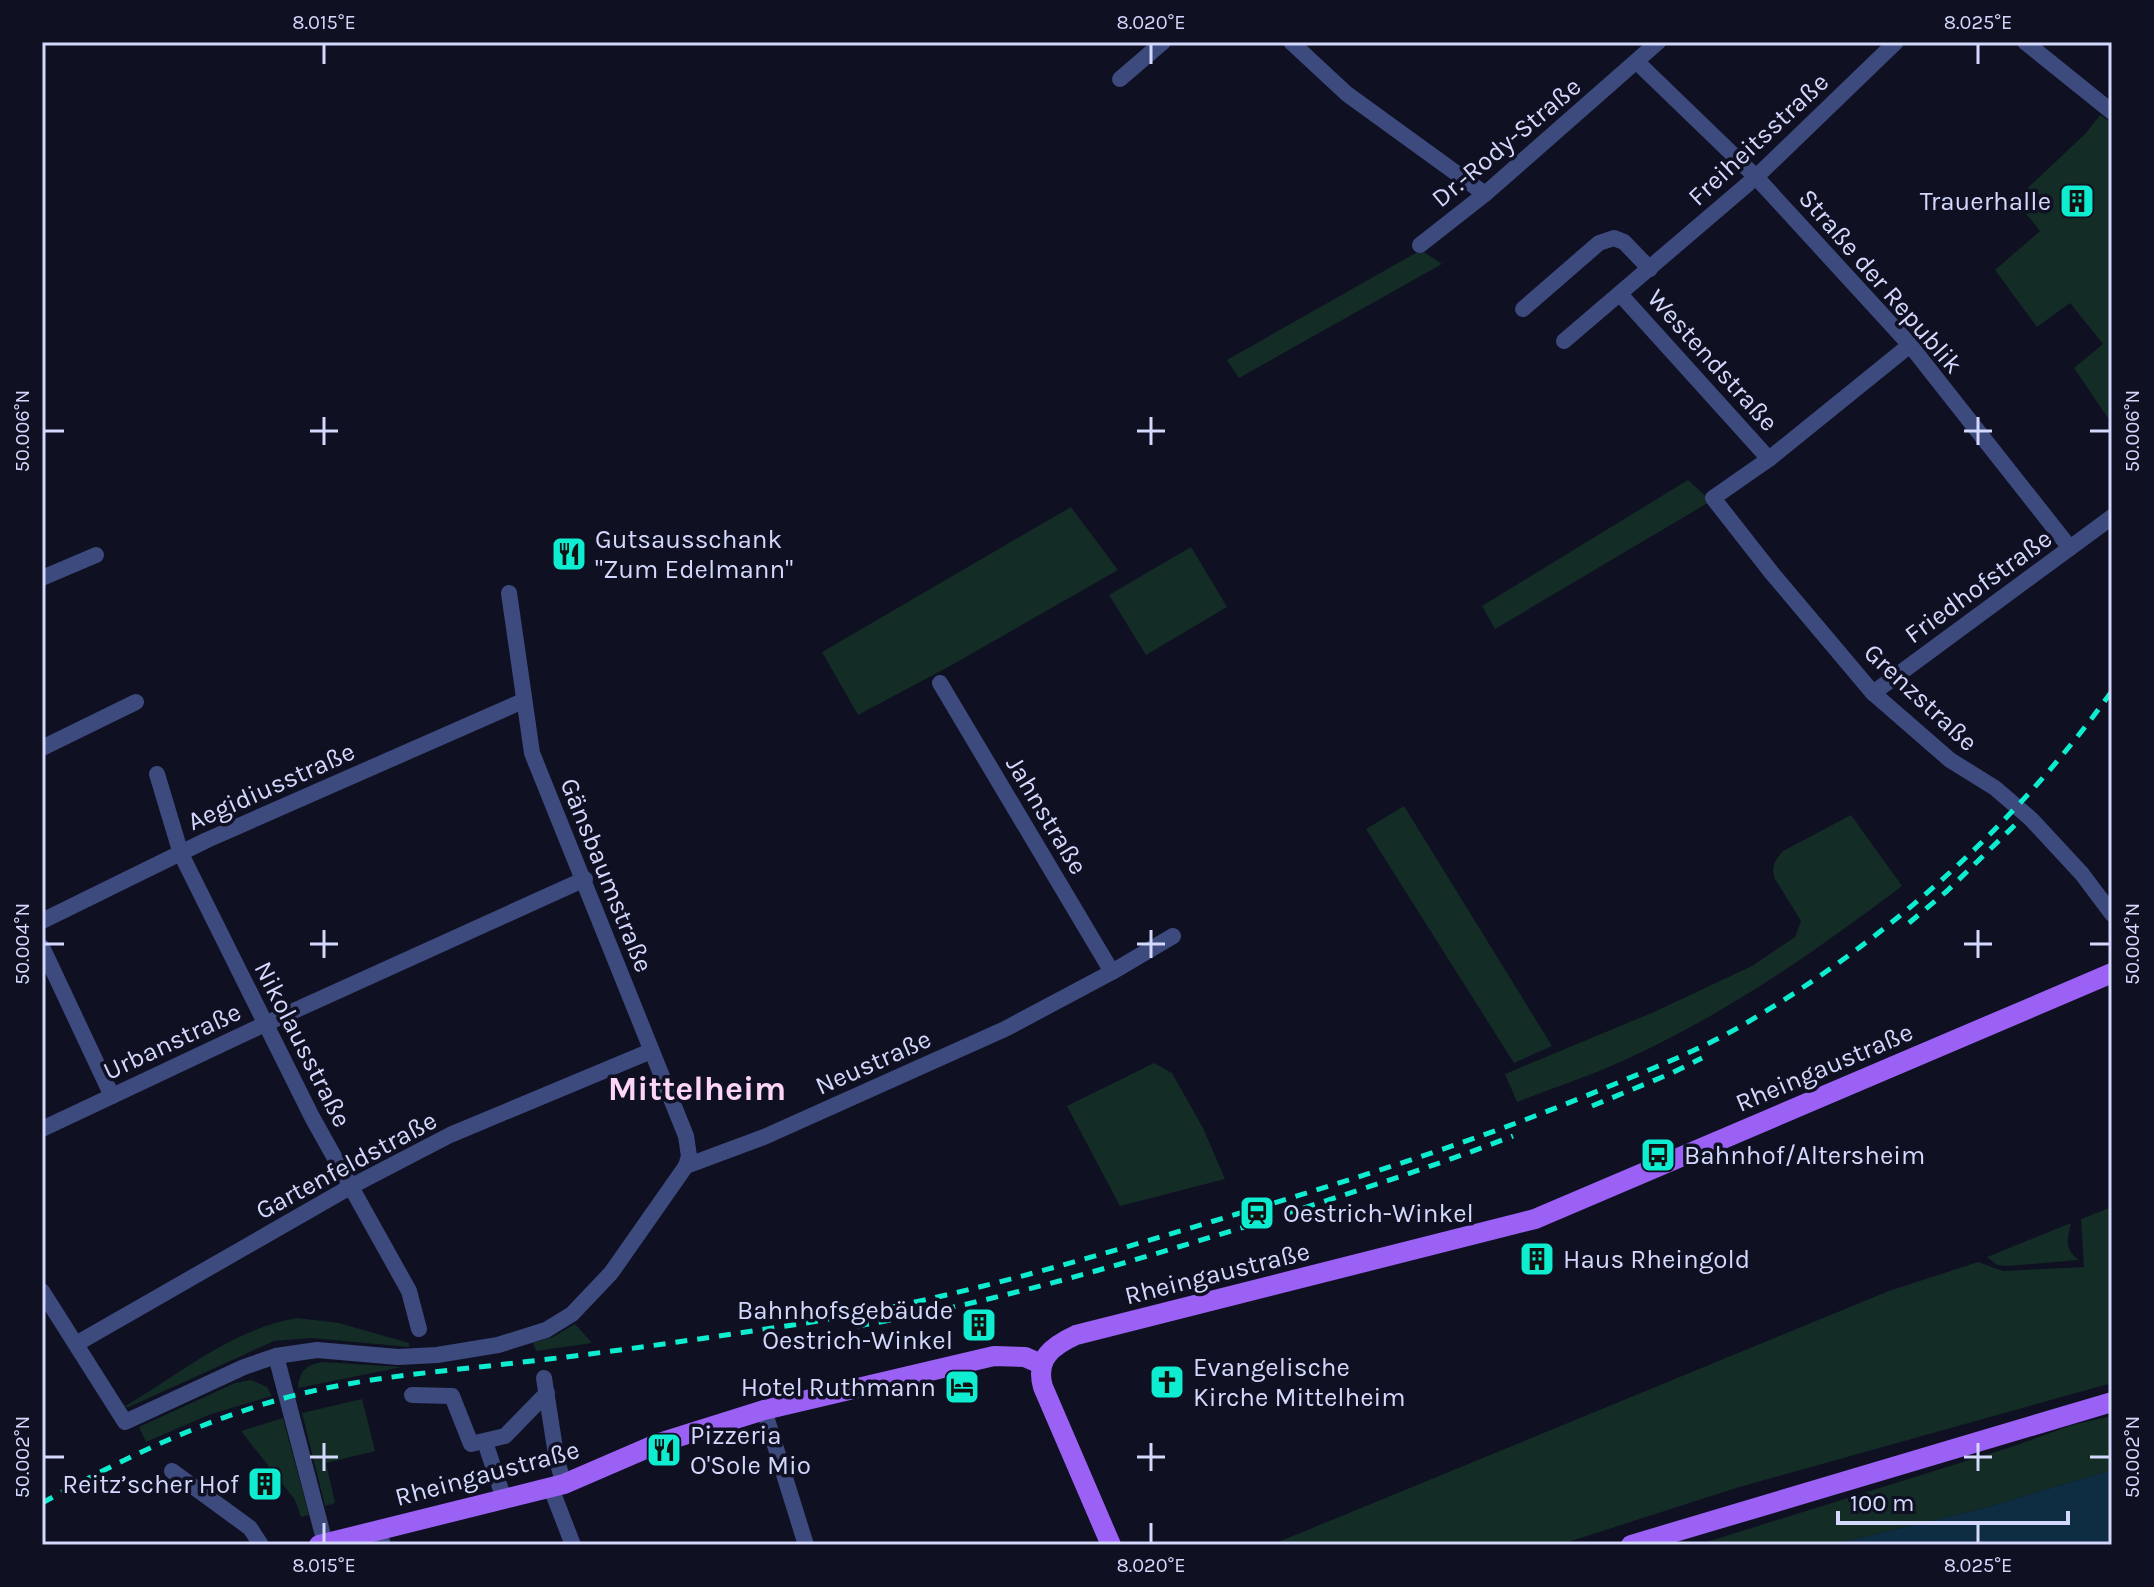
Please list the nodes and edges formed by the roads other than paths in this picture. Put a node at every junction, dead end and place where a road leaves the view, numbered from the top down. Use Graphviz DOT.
graph roads {
  1 [pos="1163,42"];
  2 [pos="1291,42"];
  3 [pos="1658,42"];
  4 [pos="1896,42"];
  5 [pos="2025,42"];
  6 [pos="1637,62"];
  7 [pos="1120,79"];
  8 [pos="2112,112"];
  9 [pos="1756,177"];
  10 [pos="1485,194"];
  11 [pos="1420,245"];
  12 [pos="1650,269"];
  13 [pos="1620,294"];
  14 [pos="1523,309"];
  15 [pos="1564,341"];
  16 [pos="1910,345"];
  17 [pos="1769,459"];
  18 [pos="1713,498"];
  19 [pos="2112,517"];
  20 [pos="2070,548"];
  21 [pos="96,555"];
  22 [pos="42,578"];
  23 [pos="509,593"];
  24 [pos="940,683"];
  25 [pos="1873,693"];
  26 [pos="523,701"];
  27 [pos="136,702"];
  28 [pos="42,748"];
  29 [pos="157,774"];
  30 [pos="181,854"];
  31 [pos="585,879"];
  32 [pos="2112,914"];
  33 [pos="42,921"];
  34 [pos="1173,936"];
  35 [pos="42,947"];
  36 [pos="1112,972"];
  37 [pos="2112,973"];
  38 [pos="265,1024"];
  39 [pos="651,1051"];
  40 [pos="112,1096"];
  41 [pos="42,1129"];
  42 [pos="686,1166"];
  43 [pos="350,1187"];
  44 [pos="42,1291"];
  45 [pos="419,1329"];
  46 [pos="76,1344"];
  47 [pos="276,1356"];
  48 [pos="1041,1364"];
  49 [pos="412,1395"];
  50 [pos="2112,1402"];
  51 [pos="764,1410"];
  52 [pos="485,1442"];
  53 [pos="172,1471"];
  54 [pos="557,1486"];
  55 [pos="504,1499"];
  56 [pos="381,1537"];
  57 [pos="322,1544"];
  58 [pos="261,1545"];
  59 [pos="573,1545"];
  60 [pos="806,1545"];
  61 [pos="1111,1545"];
  62 [pos="1631,1545"];
  1 -- 7 [label="street"];
  2 -- 10 [label="street"];
  3 -- 6 [label="street, Dr.-Rody-Straße"];
  4 -- 9 [label="street, Freiheitsstraße"];
  5 -- 8 [label="street"];
  6 -- 9 [label="street, Straße der Republik"];
  6 -- 10 [label="street, Dr.-Rody-Straße"];
  9 -- 12 [label="street, Freiheitsstraße"];
  9 -- 16 [label="street, Straße der Republik"];
  10 -- 11 [label="street, Dr.-Rody-Straße"];
  12 -- 13 [label="street, Freiheitsstraße"];
  12 -- 14 [label="street"];
  13 -- 15 [label="street, Freiheitsstraße"];
  13 -- 17 [label="street, Westendstraße"];
  16 -- 17 [label="street, Westendstraße"];
  16 -- 20 [label="street, Straße der Republik"];
  17 -- 18 [label="street, Westendstraße"];
  18 -- 25 [label="street, Grenzstraße"];
  19 -- 20 [label="street, Friedhofstraße"];
  20 -- 25 [label="street, Friedhofstraße"];
  21 -- 22 [label="street"];
  23 -- 26 [label="street, Gänsbaumstraße"];
  24 -- 36 [label="street, Jahnstraße"];
  25 -- 32 [label="street, Grenzstraße"];
  26 -- 30 [label="street, Aegidiusstraße"];
  26 -- 31 [label="street, Gänsbaumstraße"];
  27 -- 28 [label="street"];
  29 -- 30 [label="street, Nikolausstraße"];
  30 -- 33 [label="street, Aegidiusstraße"];
  30 -- 38 [label="street, Nikolausstraße"];
  31 -- 38 [label="street, Urbanstraße"];
  31 -- 39 [label="street, Gänsbaumstraße"];
  34 -- 36 [label="street, Neustraße"];
  35 -- 40 [label="street"];
  36 -- 42 [label="street, Neustraße"];
  37 -- 48 [label="main road, Rheingaustraße"];
  38 -- 40 [label="street, Urbanstraße"];
  38 -- 43 [label="street, Nikolausstraße"];
  39 -- 42 [label="street, Gänsbaumstraße"];
  39 -- 43 [label="street, Gartenfeldstraße"];
  40 -- 41 [label="street, Urbanstraße"];
  42 -- 47 [label="street"];
  43 -- 45 [label="street, Nikolausstraße"];
  43 -- 46 [label="street, Gartenfeldstraße"];
  44 -- 46 [label="street"];
  46 -- 47 [label="street"];
  47 -- 57 [label="street"];
  48 -- 51 [label="main road, Rheingaustraße"];
  48 -- 61 [label="main road"];
  49 -- 52 [label="street"];
  50 -- 62 [label="main road"];
  51 -- 54 [label="main road, Rheingaustraße"];
  51 -- 60 [label="street"];
  52 -- 54 [label="street"];
  52 -- 55 [label="street"];
  53 -- 58 [label="street"];
  54 -- 55 [label="main road, Rheingaustraße"];
  54 -- 59 [label="street"];
  55 -- 56 [label="main road, Rheingaustraße"];
  56 -- 57 [label="main road, Rheingaustraße"];
}
